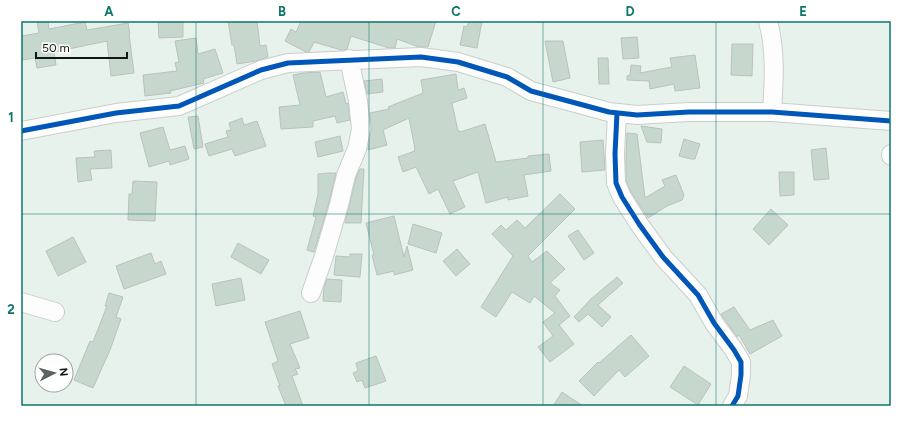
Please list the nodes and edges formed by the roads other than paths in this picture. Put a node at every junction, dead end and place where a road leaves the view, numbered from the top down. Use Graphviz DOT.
graph roads {
  1 [pos="768,21"];
  2 [pos="349,59"];
  3 [pos="772,112"];
  4 [pos="617,113"];
  5 [pos="891,121"];
  6 [pos="21,131"];
  7 [pos="311,293"];
  8 [pos="21,302"];
  9 [pos="56,312"];
  10 [pos="732,406"];
  1 -- 3 [label="street"];
  2 -- 4 [label="street"];
  2 -- 6 [label="street"];
  2 -- 7 [label="street"];
  3 -- 4 [label="street"];
  3 -- 5 [label="street"];
  4 -- 10 [label="street"];
  8 -- 9 [label="street"];
}
